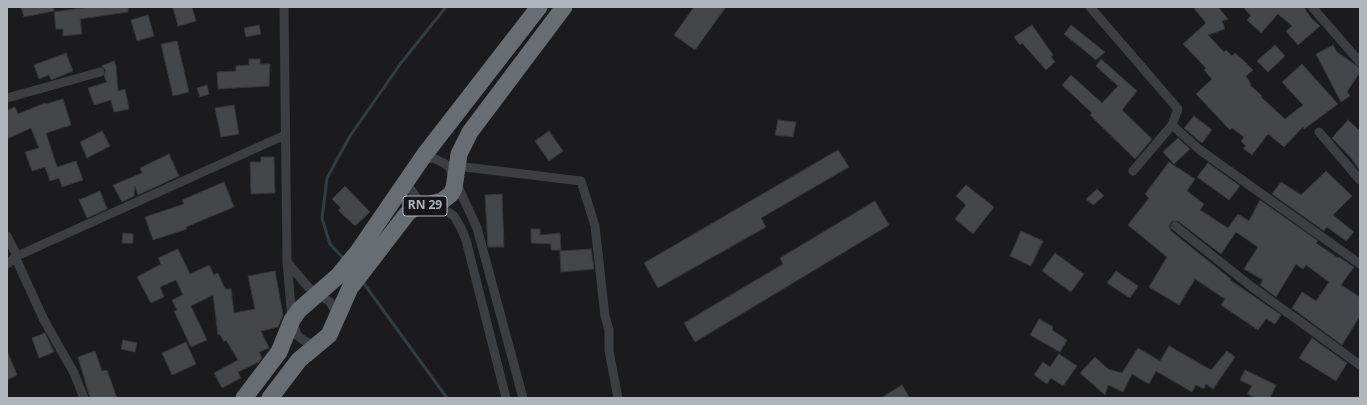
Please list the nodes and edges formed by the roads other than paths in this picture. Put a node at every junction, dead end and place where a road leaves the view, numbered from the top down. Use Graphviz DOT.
graph roads {
  1 [pos="284,7"];
  2 [pos="539,7"];
  3 [pos="564,7"];
  4 [pos="1090,7"];
  5 [pos="1312,7"];
  6 [pos="1360,62"];
  7 [pos="100,72"];
  8 [pos="7,98"];
  9 [pos="1172,125"];
  10 [pos="1319,132"];
  11 [pos="285,136"];
  12 [pos="421,160"];
  13 [pos="1133,170"];
  14 [pos="455,172"];
  15 [pos="407,180"];
  16 [pos="1360,180"];
  17 [pos="429,206"];
  18 [pos="1175,226"];
  19 [pos="7,236"];
  20 [pos="17,258"];
  21 [pos="288,262"];
  22 [pos="7,264"];
  23 [pos="1360,264"];
  24 [pos="317,294"];
  25 [pos="338,316"];
  26 [pos="292,320"];
  27 [pos="316,346"];
  28 [pos="1360,365"];
  29 [pos="84,398"];
  30 [pos="244,398"];
  31 [pos="270,398"];
  32 [pos="506,398"];
  33 [pos="523,398"];
  34 [pos="618,398"];
  1 -- 11 [label="street"];
  2 -- 12 [label="highway, RN 29"];
  3 -- 14 [label="highway, RN 29"];
  4 -- 9 [label="street"];
  5 -- 6 [label="street"];
  7 -- 8 [label="street"];
  9 -- 13 [label="street"];
  9 -- 23 [label="street"];
  10 -- 16 [label="street"];
  11 -- 20 [label="street"];
  11 -- 21 [label="street"];
  12 -- 14 [label="street"];
  12 -- 15 [label="highway, RN 29"];
  14 -- 17 [label="highway, RN 29"];
  14 -- 33 [label="street"];
  14 -- 34 [label="street"];
  15 -- 17 [label="street"];
  15 -- 24 [label="highway, RN 29"];
  17 -- 25 [label="highway, RN 29"];
  17 -- 32 [label="street"];
  18 -- 28 [label="street"];
  19 -- 20 [label="street"];
  20 -- 22 [label="street"];
  20 -- 29 [label="street"];
  21 -- 24 [label="street"];
  21 -- 26 [label="street"];
  24 -- 25 [label="street"];
  24 -- 26 [label="highway, RN 29"];
  25 -- 27 [label="highway, RN 29"];
  26 -- 27 [label="street"];
  26 -- 30 [label="highway, RN 29"];
  27 -- 31 [label="highway, RN 29"];
}
